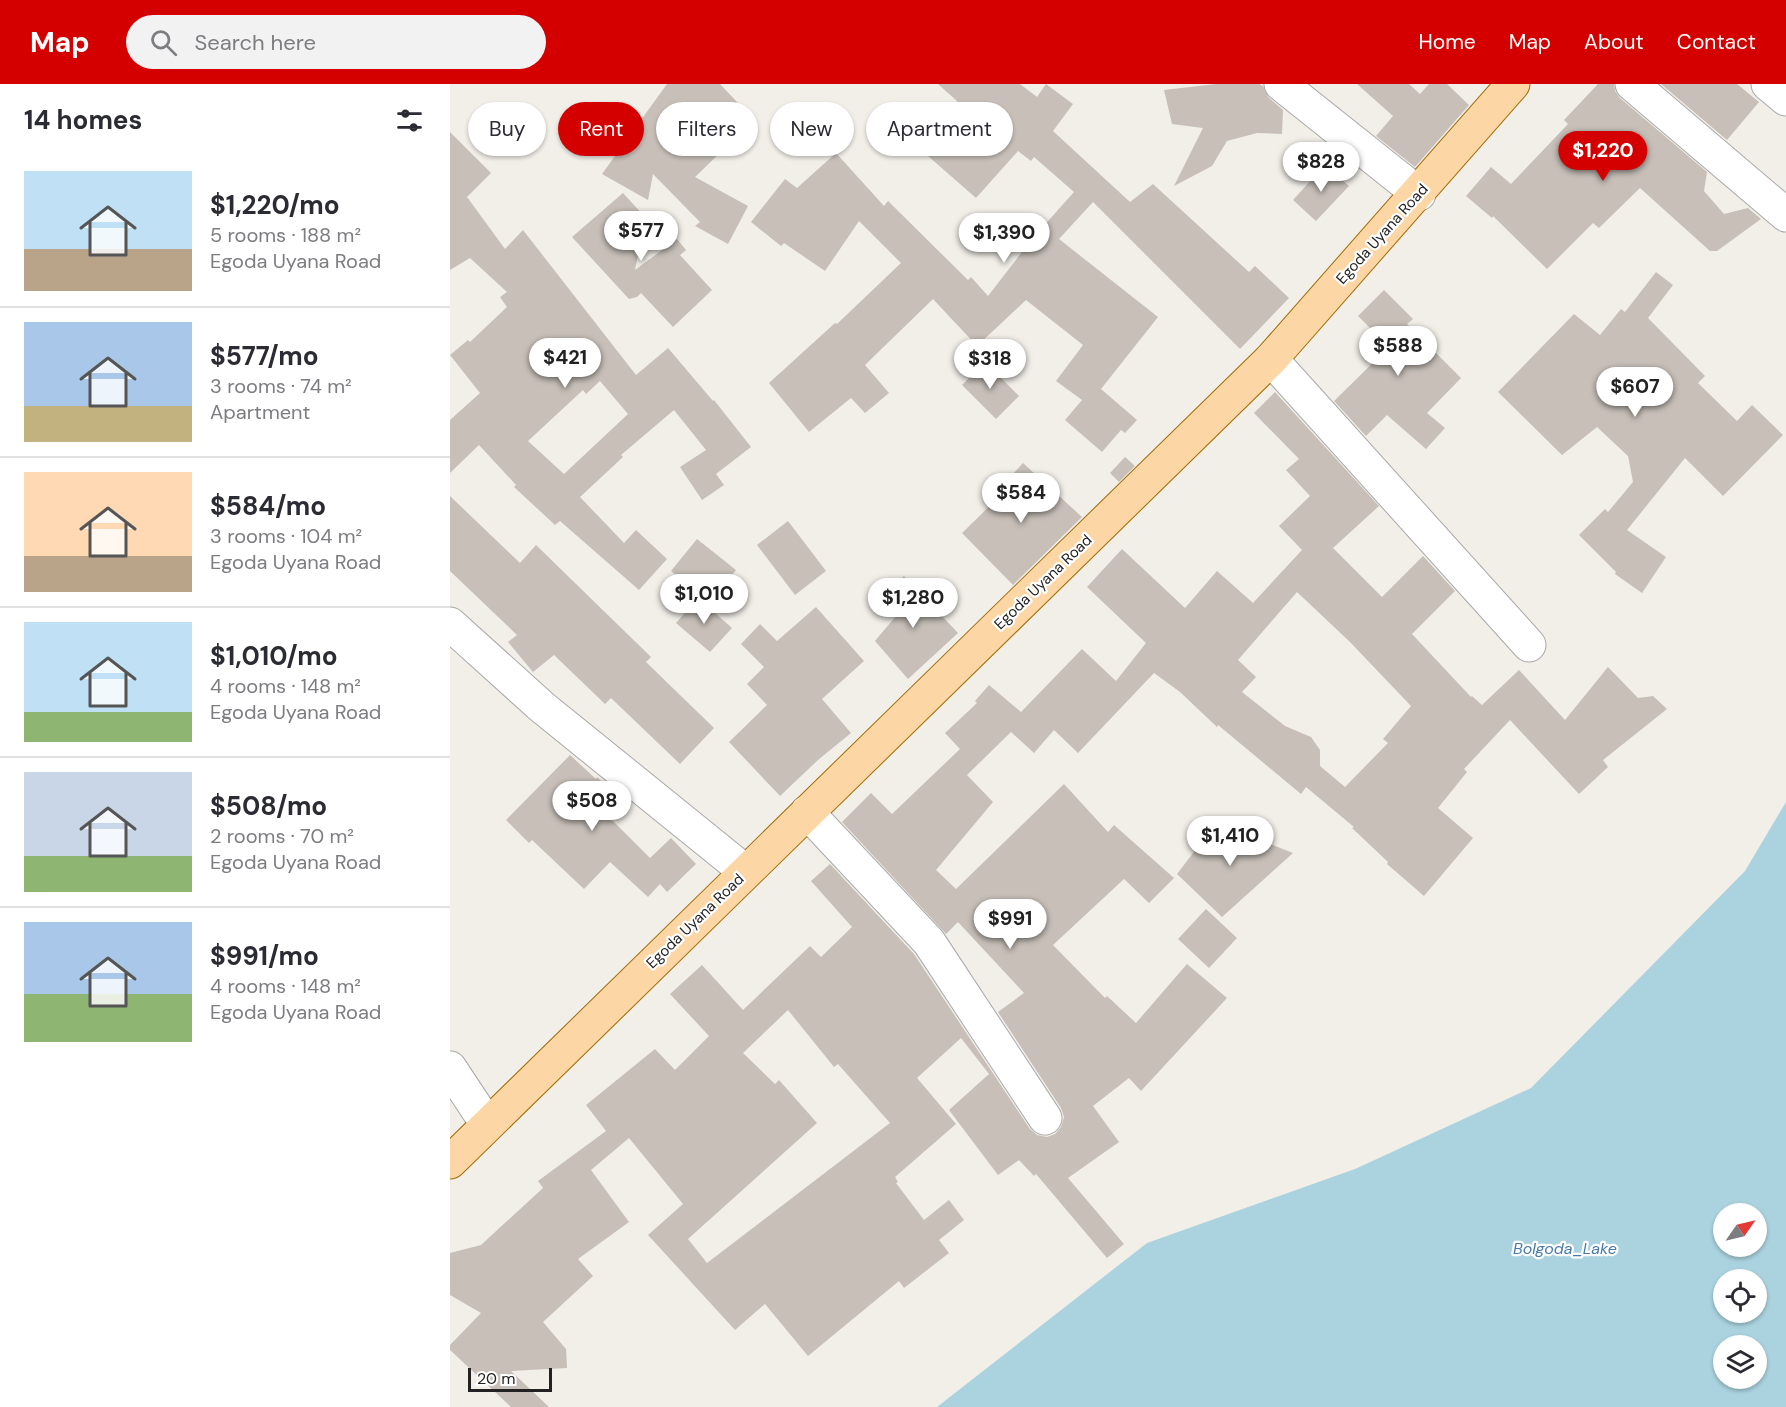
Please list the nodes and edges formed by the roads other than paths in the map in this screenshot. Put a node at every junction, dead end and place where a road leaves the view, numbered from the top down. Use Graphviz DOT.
graph roads {
  1 [pos="1281,84"];
  2 [pos="1514,84"];
  3 [pos="1632,84"];
  4 [pos="1768,84"];
  5 [pos="1786,99"];
  6 [pos="1419,194"];
  7 [pos="1786,216"];
  8 [pos="1271,359"];
  9 [pos="450,624"];
  10 [pos="1529,645"];
  11 [pos="807,812"];
  12 [pos="746,872"];
  13 [pos="450,1068"];
  14 [pos="1045,1118"];
  15 [pos="487,1124"];
  16 [pos="450,1162"];
  1 -- 6 [label="street"];
  2 -- 6 [label="main road, Egoda Uyana Road"];
  3 -- 7 [label="street"];
  4 -- 5 [label="street"];
  6 -- 8 [label="main road, Egoda Uyana Road"];
  8 -- 10 [label="street"];
  8 -- 11 [label="main road, Egoda Uyana Road"];
  9 -- 12 [label="street"];
  11 -- 12 [label="main road, Egoda Uyana Road"];
  11 -- 14 [label="street"];
  12 -- 15 [label="main road, Egoda Uyana Road"];
  13 -- 15 [label="street"];
  15 -- 16 [label="main road, Egoda Uyana Road"];
}
